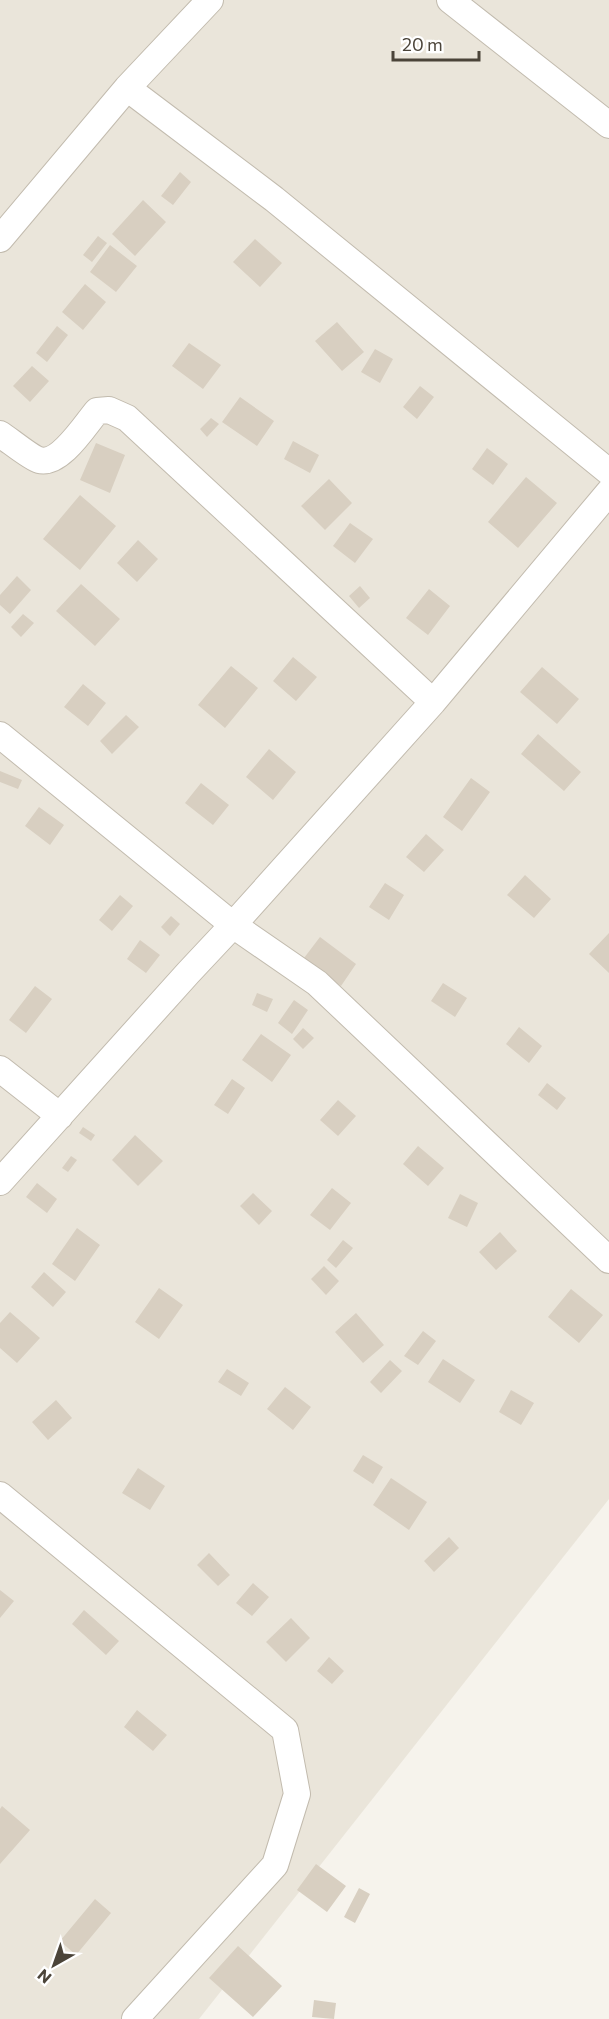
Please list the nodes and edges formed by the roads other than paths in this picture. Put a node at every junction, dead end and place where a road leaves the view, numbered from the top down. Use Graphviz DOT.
graph roads {
  1 [pos="210,0"];
  2 [pos="450,0"];
  3 [pos="127,88"];
  4 [pos="609,125"];
  5 [pos="0,239"];
  6 [pos="0,434"];
  7 [pos="609,472"];
  8 [pos="609,492"];
  9 [pos="433,702"];
  10 [pos="0,735"];
  11 [pos="233,925"];
  12 [pos="0,1069"];
  13 [pos="60,1116"];
  14 [pos="0,1182"];
  15 [pos="609,1260"];
  16 [pos="0,1495"];
  17 [pos="135,2019"];
  1 -- 3 [label="street"];
  2 -- 4 [label="street"];
  3 -- 5 [label="street"];
  3 -- 7 [label="street"];
  6 -- 9 [label="street"];
  8 -- 9 [label="street"];
  9 -- 11 [label="street"];
  10 -- 11 [label="street"];
  11 -- 13 [label="street"];
  11 -- 15 [label="street"];
  12 -- 13 [label="street"];
  13 -- 14 [label="street"];
  16 -- 17 [label="street"];
}
